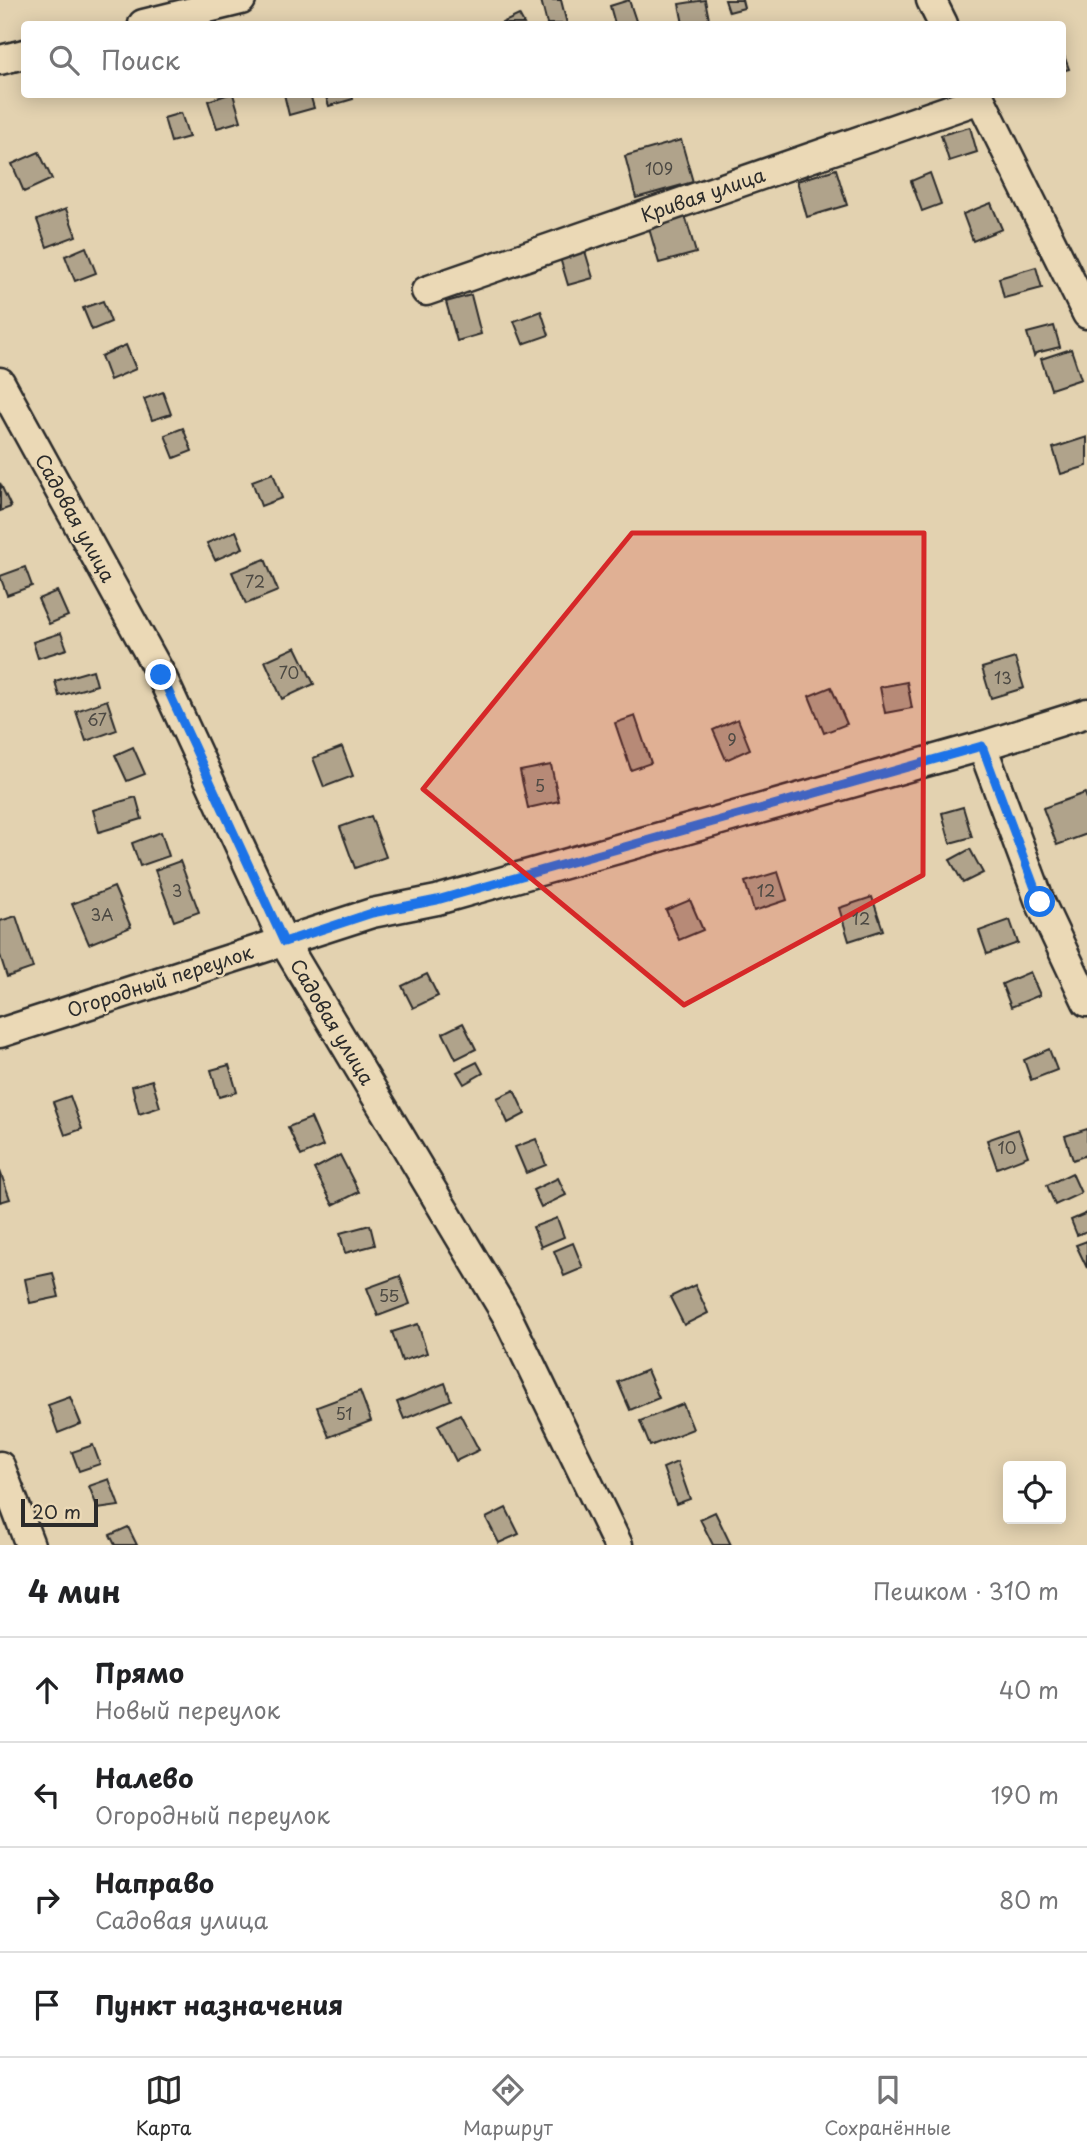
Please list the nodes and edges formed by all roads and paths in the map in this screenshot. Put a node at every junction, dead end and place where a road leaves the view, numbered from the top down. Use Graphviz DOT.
graph roads {
  1 [pos="241,0"];
  2 [pos="931,0"];
  3 [pos="155,21"];
  4 [pos="942,21"];
  5 [pos="21,55"];
  6 [pos="0,60"];
  7 [pos="976,98"];
  8 [pos="979,98"];
  9 [pos="426,291"];
  10 [pos="1087,314"];
  11 [pos="0,382"];
  12 [pos="1087,713"];
  13 [pos="982,746"];
  14 [pos="284,942"];
  15 [pos="1087,1002"];
  16 [pos="0,1033"];
  17 [pos="0,1466"];
  18 [pos="30,1545"];
  19 [pos="618,1545"];
  1 -- 3 [label="street"];
  2 -- 4 [label="street"];
  5 -- 6 [label="street"];
  7 -- 9 [label="street, Кривая улица"];
  8 -- 10 [label="street, Кривая улица"];
  11 -- 14 [label="street, Садовая улица"];
  12 -- 13 [label="street, Огородный переулок"];
  13 -- 14 [label="street, Огородный переулок"];
  13 -- 15 [label="street"];
  14 -- 16 [label="street, Огородный переулок"];
  14 -- 19 [label="street, Садовая улица"];
  17 -- 18 [label="street"];
}
